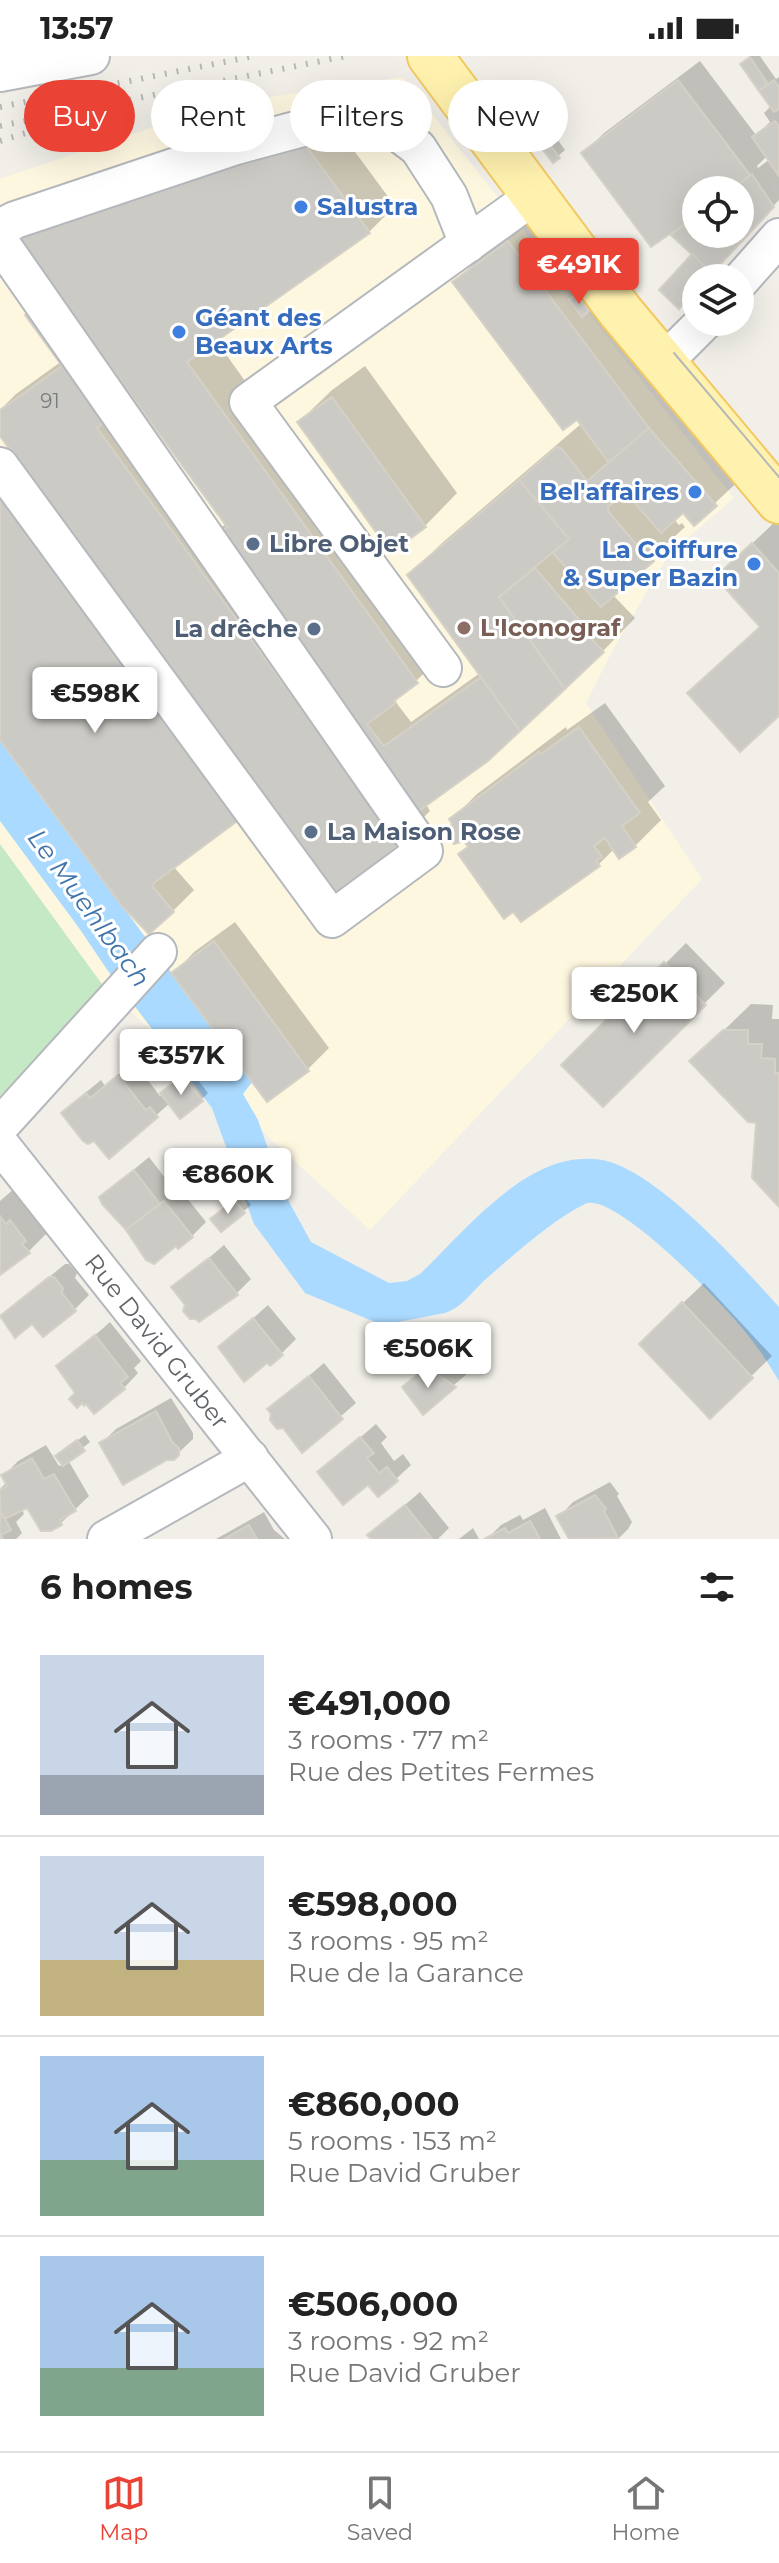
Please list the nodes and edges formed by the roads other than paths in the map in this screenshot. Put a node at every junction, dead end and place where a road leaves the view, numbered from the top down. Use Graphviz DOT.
graph roads {
  1 [pos="91,56"];
  2 [pos="450,66"];
  3 [pos="0,73"];
  4 [pos="534,196"];
  5 [pos="0,228"];
  6 [pos="779,237"];
  7 [pos="0,242"];
  8 [pos="468,244"];
  9 [pos="754,265"];
  10 [pos="690,336"];
  11 [pos="668,358"];
  12 [pos="0,466"];
  13 [pos="779,501"];
  14 [pos="443,668"];
  15 [pos="158,952"];
  16 [pos="0,1126"];
  17 [pos="0,1144"];
  18 [pos="250,1458"];
  19 [pos="106,1539"];
  20 [pos="313,1539"];
  1 -- 3 [label="street"];
  2 -- 4 [label="main road"];
  2 -- 11 [label="main road"];
  4 -- 8 [label="street"];
  4 -- 11 [label="main road"];
  5 -- 8 [label="street"];
  6 -- 9 [label="street"];
  7 -- 12 [label="street"];
  8 -- 14 [label="street"];
  10 -- 11 [label="street"];
  11 -- 13 [label="main road"];
  15 -- 16 [label="street"];
  17 -- 18 [label="street, Rue David Gruber"];
  18 -- 19 [label="street"];
  18 -- 20 [label="street, Rue David Gruber"];
}
